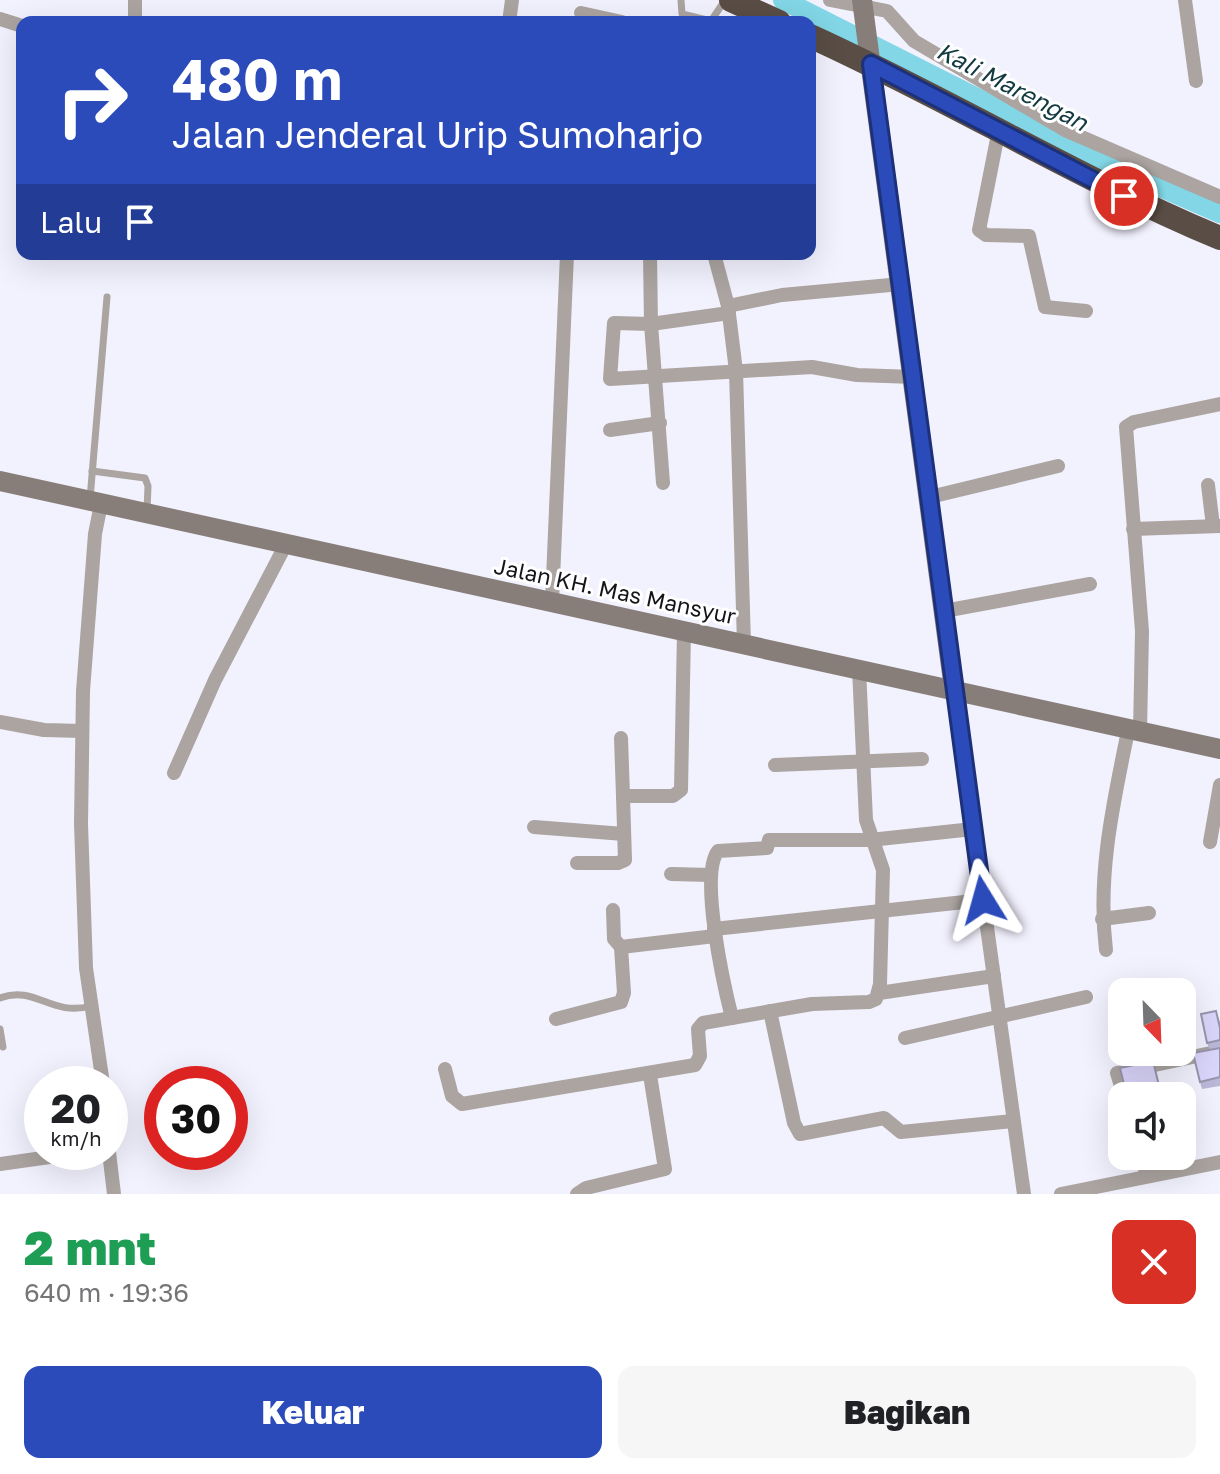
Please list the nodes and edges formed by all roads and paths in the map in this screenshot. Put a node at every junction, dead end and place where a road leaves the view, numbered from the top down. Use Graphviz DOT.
graph roads {
  1 [pos="681,0"];
  2 [pos="728,0"];
  3 [pos="830,0"];
  4 [pos="1185,0"];
  5 [pos="864,7"];
  6 [pos="690,16"];
  7 [pos="715,16"];
  8 [pos="765,16"];
  9 [pos="816,38"];
  10 [pos="870,56"];
  11 [pos="1196,81"];
  12 [pos="999,129"];
  13 [pos="1220,197"];
  14 [pos="1220,238"];
  15 [pos="567,260"];
  16 [pos="650,260"];
  17 [pos="716,260"];
  18 [pos="901,284"];
  19 [pos="107,297"];
  20 [pos="729,309"];
  21 [pos="1086,311"];
  22 [pos="651,324"];
  23 [pos="736,371"];
  24 [pos="914,377"];
  25 [pos="654,378"];
  26 [pos="1220,404"];
  27 [pos="660,423"];
  28 [pos="610,430"];
  29 [pos="1058,466"];
  30 [pos="92,471"];
  31 [pos="0,481"];
  32 [pos="663,483"];
  33 [pos="1208,485"];
  34 [pos="930,497"];
  35 [pos="96,503"];
  36 [pos="147,514"];
  37 [pos="1216,526"];
  38 [pos="1133,529"];
  39 [pos="286,544"];
  40 [pos="1090,584"];
  41 [pos="552,602"];
  42 [pos="944,611"];
  43 [pos="684,631"];
  44 [pos="744,644"];
  45 [pos="859,669"];
  46 [pos="954,689"];
  47 [pos="0,722"];
  48 [pos="82,731"];
  49 [pos="1134,732"];
  50 [pos="621,738"];
  51 [pos="1220,749"];
  52 [pos="922,759"];
  53 [pos="862,761"];
  54 [pos="775,765"];
  55 [pos="174,773"];
  56 [pos="1220,785"];
  57 [pos="623,796"];
  58 [pos="534,827"];
  59 [pos="973,829"];
  60 [pos="624,834"];
  61 [pos="870,840"];
  62 [pos="1210,842"];
  63 [pos="577,863"];
  64 [pos="671,874"];
  65 [pos="711,875"];
  66 [pos="983,900"];
  67 [pos="613,910"];
  68 [pos="880,911"];
  69 [pos="1149,913"];
  70 [pos="1102,919"];
  71 [pos="715,932"];
  72 [pos="621,947"];
  73 [pos="1106,950"];
  74 [pos="994,976"];
  75 [pos="879,993"];
  76 [pos="1086,997"];
  77 [pos="0,998"];
  78 [pos="91,1006"];
  79 [pos="770,1011"];
  80 [pos="1001,1016"];
  81 [pos="732,1018"];
  82 [pos="556,1019"];
  83 [pos="0,1029"];
  84 [pos="905,1038"];
  85 [pos="3,1047"];
  86 [pos="1220,1051"];
  87 [pos="100,1066"];
  88 [pos="445,1069"];
  89 [pos="650,1075"];
  90 [pos="1120,1082"];
  91 [pos="1013,1121"];
  92 [pos="24,1160"];
  93 [pos="1220,1162"];
  94 [pos="0,1164"];
  95 [pos="111,1170"];
  96 [pos="1145,1170"];
  97 [pos="1147,1175"];
  98 [pos="114,1194"];
  99 [pos="577,1194"];
  100 [pos="1024,1194"];
  101 [pos="1061,1194"];
  1 -- 6 [label="lane"];
  2 -- 7 [label="lane"];
  2 -- 8 [label="highway"];
  3 -- 5 [label="street"];
  4 -- 11 [label="street"];
  5 -- 10 [label="street"];
  5 -- 13 [label="street"];
  9 -- 10 [label="highway"];
  10 -- 12 [label="highway"];
  10 -- 18 [label="street"];
  12 -- 14 [label="highway"];
  12 -- 21 [label="street"];
  15 -- 41 [label="street"];
  16 -- 22 [label="street"];
  17 -- 20 [label="street"];
  18 -- 20 [label="street"];
  18 -- 24 [label="street"];
  19 -- 30 [label="lane"];
  20 -- 22 [label="street"];
  20 -- 23 [label="street"];
  22 -- 25 [label="street"];
  22 -- 25 [label="street"];
  23 -- 24 [label="street"];
  23 -- 25 [label="street"];
  23 -- 44 [label="street"];
  24 -- 34 [label="street"];
  25 -- 27 [label="street"];
  26 -- 38 [label="street"];
  27 -- 28 [label="street"];
  27 -- 32 [label="street"];
  29 -- 34 [label="street"];
  30 -- 35 [label="lane"];
  30 -- 36 [label="lane"];
  31 -- 35 [label="street, Jalan KH. Mas Mansyur"];
  33 -- 37 [label="street"];
  34 -- 42 [label="street"];
  35 -- 36 [label="street, Jalan KH. Mas Mansyur"];
  35 -- 48 [label="street"];
  36 -- 39 [label="street, Jalan KH. Mas Mansyur"];
  37 -- 38 [label="street"];
  38 -- 49 [label="street"];
  39 -- 41 [label="street, Jalan KH. Mas Mansyur"];
  39 -- 55 [label="street"];
  40 -- 42 [label="street"];
  41 -- 43 [label="street, Jalan KH. Mas Mansyur"];
  42 -- 46 [label="street"];
  43 -- 44 [label="street, Jalan KH. Mas Mansyur"];
  43 -- 57 [label="street"];
  44 -- 45 [label="street, Jalan KH. Mas Mansyur"];
  45 -- 46 [label="street, Jalan KH. Mas Mansyur"];
  45 -- 53 [label="street"];
  46 -- 49 [label="street, Jalan KH. Mas Mansyur"];
  46 -- 59 [label="street"];
  47 -- 48 [label="street"];
  48 -- 78 [label="street"];
  49 -- 51 [label="street, Jalan KH. Mas Mansyur"];
  49 -- 70 [label="street"];
  50 -- 57 [label="street"];
  52 -- 53 [label="street"];
  53 -- 54 [label="street"];
  53 -- 61 [label="street"];
  56 -- 62 [label="street"];
  57 -- 60 [label="street"];
  58 -- 60 [label="street"];
  59 -- 61 [label="street"];
  59 -- 66 [label="street"];
  60 -- 63 [label="street"];
  61 -- 65 [label="street"];
  61 -- 68 [label="street"];
  64 -- 65 [label="street"];
  65 -- 71 [label="street"];
  66 -- 68 [label="street"];
  66 -- 74 [label="street"];
  67 -- 72 [label="street"];
  68 -- 71 [label="street"];
  68 -- 75 [label="street"];
  69 -- 70 [label="street"];
  70 -- 73 [label="street"];
  71 -- 72 [label="street"];
  71 -- 81 [label="street"];
  72 -- 82 [label="street"];
  74 -- 75 [label="street"];
  74 -- 80 [label="street"];
  75 -- 79 [label="street"];
  76 -- 80 [label="street"];
  77 -- 78 [label="lane"];
  78 -- 87 [label="street"];
  79 -- 81 [label="street"];
  79 -- 91 [label="street"];
  80 -- 84 [label="street"];
  80 -- 91 [label="street"];
  81 -- 89 [label="street"];
  83 -- 85 [label="lane"];
  86 -- 90 [label="street"];
  88 -- 89 [label="street"];
  89 -- 99 [label="street"];
  91 -- 100 [label="street"];
  92 -- 94 [label="street"];
  93 -- 97 [label="street"];
  95 -- 98 [label="street"];
  96 -- 97 [label="street"];
  97 -- 101 [label="street"];
}
